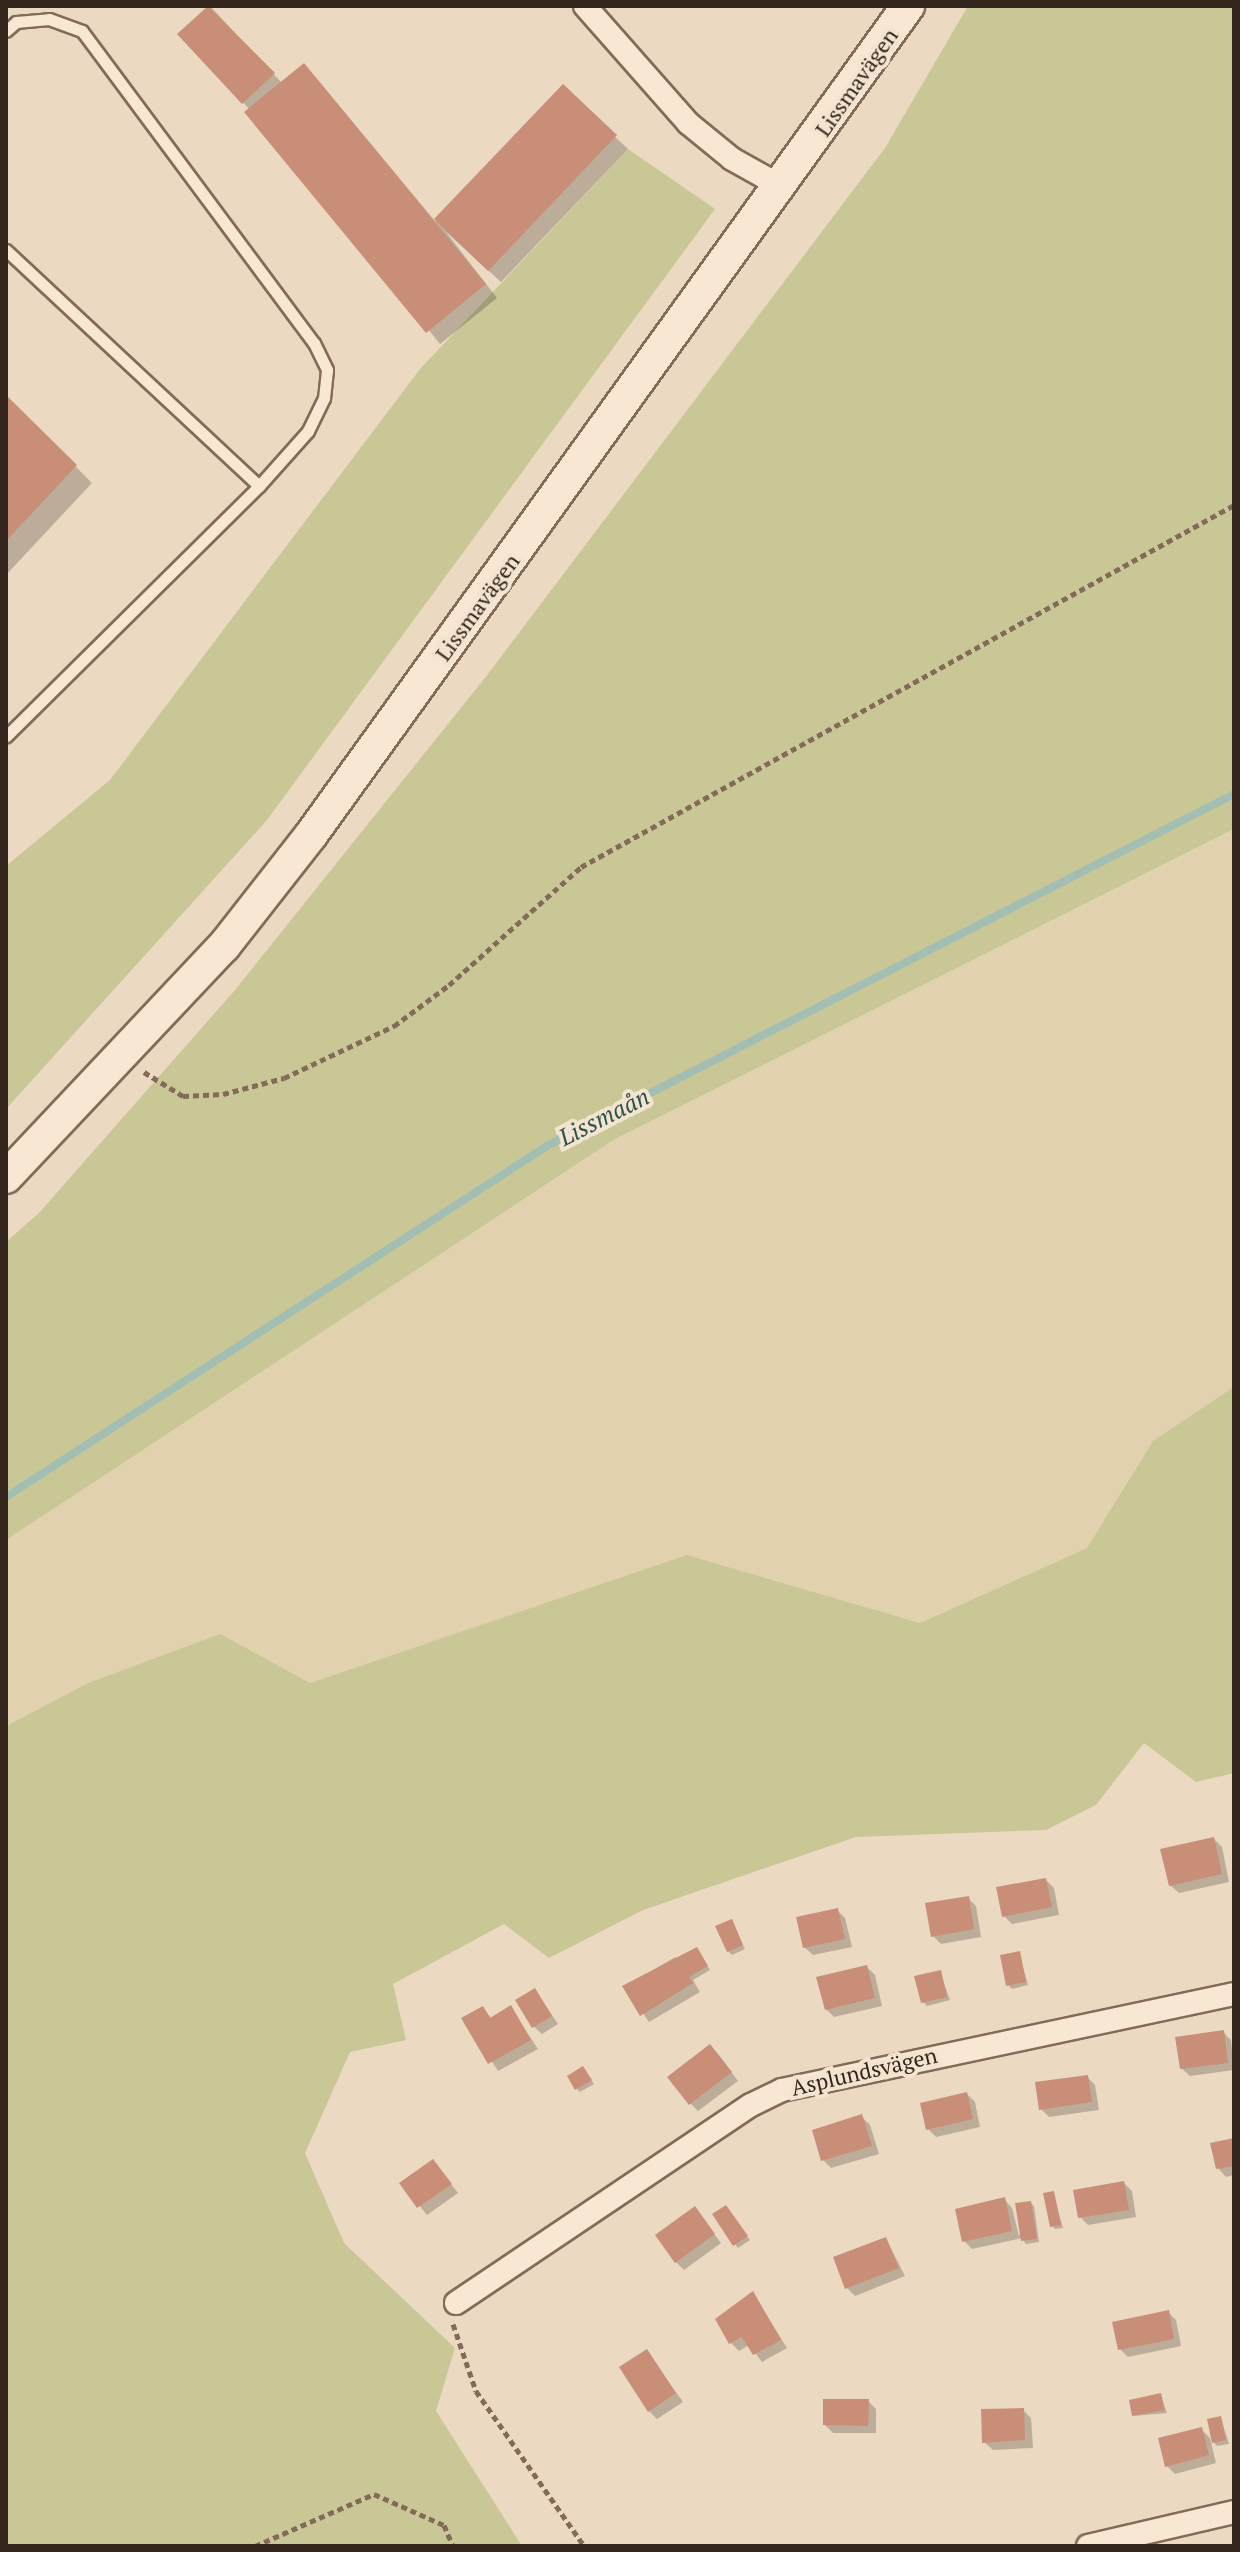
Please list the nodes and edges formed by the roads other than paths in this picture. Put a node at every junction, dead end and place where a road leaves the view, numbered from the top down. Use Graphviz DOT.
graph roads {
  1 [pos="585,6"];
  2 [pos="908,6"];
  3 [pos="6,31"];
  4 [pos="782,187"];
  5 [pos="6,250"];
  6 [pos="259,486"];
  7 [pos="6,736"];
  8 [pos="6,1177"];
  9 [pos="1234,1994"];
  10 [pos="456,2303"];
  11 [pos="1234,2512"];
  12 [pos="1088,2546"];
  1 -- 4 [label="street"];
  2 -- 4 [label="street, Lissmavägen"];
  3 -- 6 [label="lane"];
  4 -- 8 [label="street, Lissmavägen"];
  5 -- 6 [label="lane"];
  6 -- 7 [label="lane"];
  9 -- 10 [label="street, Asplundsvägen"];
  11 -- 12 [label="street"];
}
